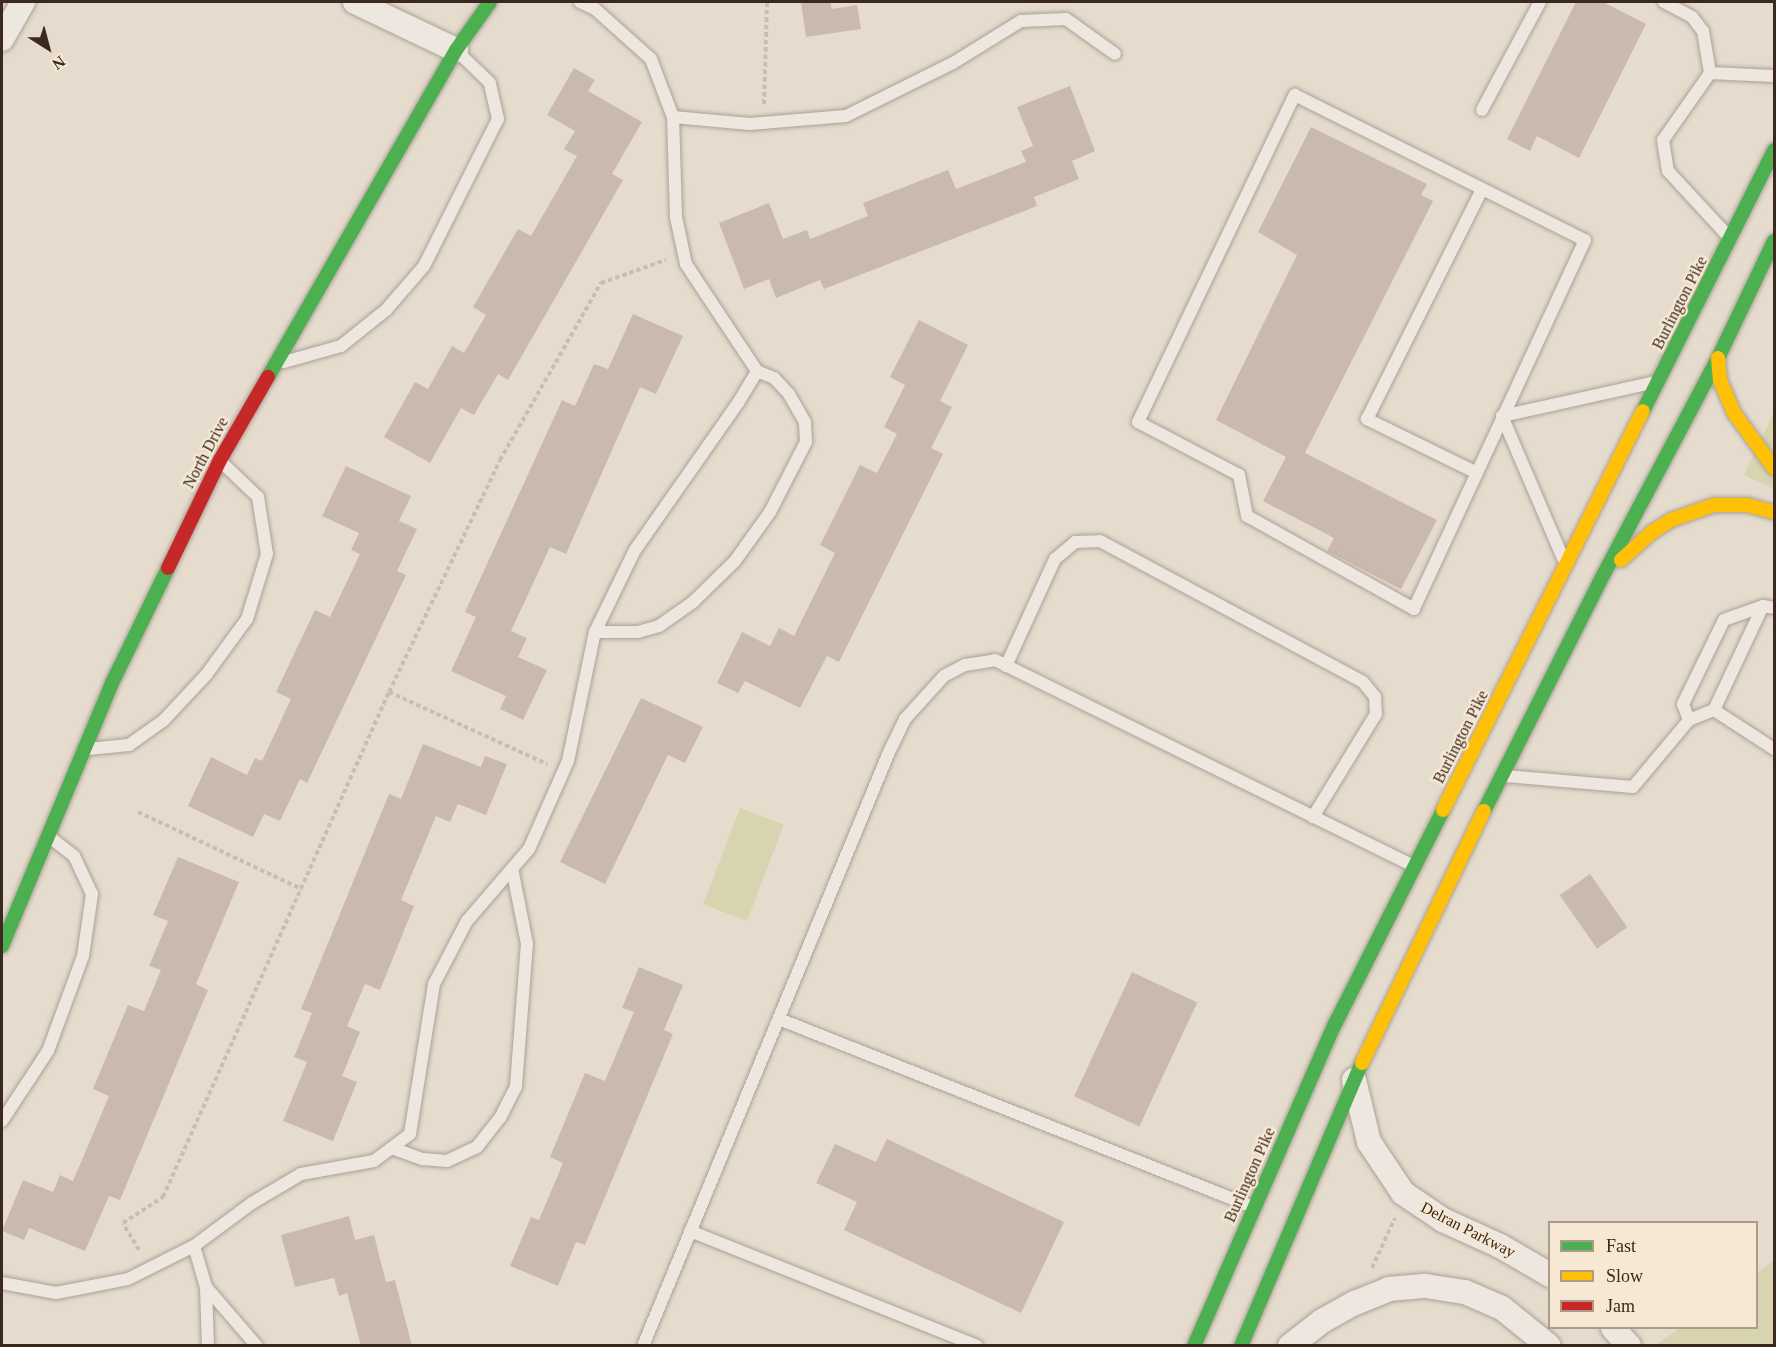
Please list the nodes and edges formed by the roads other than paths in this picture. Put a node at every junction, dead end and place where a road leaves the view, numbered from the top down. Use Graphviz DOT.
graph roads {
  1 [pos="23,2"];
  2 [pos="355,2"];
  3 [pos="490,2"];
  4 [pos="580,2"];
  5 [pos="1540,2"];
  6 [pos="1664,2"];
  7 [pos="2,39"];
  8 [pos="456,50"];
  9 [pos="1115,54"];
  10 [pos="1710,73"];
  11 [pos="1774,76"];
  12 [pos="1482,110"];
  13 [pos="673,117"];
  14 [pos="1774,150"];
  15 [pos="1482,189"];
  16 [pos="1730,238"];
  17 [pos="1774,241"];
  18 [pos="1718,358"];
  19 [pos="274,365"];
  20 [pos="757,371"];
  21 [pos="1658,382"];
  22 [pos="1502,416"];
  23 [pos="219,460"];
  24 [pos="1774,468"];
  25 [pos="1476,473"];
  26 [pos="1774,512"];
  27 [pos="1566,566"];
  28 [pos="1599,584"];
  29 [pos="1769,607"];
  30 [pos="595,632"];
  31 [pos="1006,666"];
  32 [pos="1714,710"];
  33 [pos="1689,720"];
  34 [pos="1774,749"];
  35 [pos="84,750"];
  36 [pos="1502,776"];
  37 [pos="1313,817"];
  38 [pos="48,835"];
  39 [pos="1414,867"];
  40 [pos="512,868"];
  41 [pos="2,946"];
  42 [pos="779,1018"];
  43 [pos="1354,1080"];
  44 [pos="2,1121"];
  45 [pos="392,1148"];
  46 [pos="1254,1207"];
  47 [pos="690,1231"];
  48 [pos="194,1246"];
  49 [pos="1548,1274"];
  50 [pos="2,1283"];
  51 [pos="206,1287"];
  52 [pos="1613,1329"];
  53 [pos="208,1346"];
  54 [pos="257,1346"];
  55 [pos="643,1346"];
  56 [pos="977,1346"];
  57 [pos="1194,1346"];
  58 [pos="1241,1346"];
  59 [pos="1290,1346"];
  60 [pos="1549,1346"];
  61 [pos="1629,1346"];
  1 -- 7 [label="street"];
  2 -- 8 [label="street"];
  3 -- 8 [label="main road, North Drive"];
  4 -- 13 [label="lane"];
  5 -- 12 [label="lane"];
  6 -- 10 [label="lane"];
  8 -- 19 [label="main road, North Drive"];
  8 -- 19 [label="lane"];
  9 -- 13 [label="lane"];
  10 -- 11 [label="lane"];
  10 -- 16 [label="lane"];
  13 -- 20 [label="lane"];
  14 -- 16 [label="main road, Burlington Pike"];
  15 -- 22 [label="lane"];
  15 -- 25 [label="lane"];
  15 -- 25 [label="lane"];
  16 -- 21 [label="main road, Burlington Pike"];
  17 -- 18 [label="main road"];
  18 -- 24 [label="main road"];
  18 -- 28 [label="main road"];
  19 -- 23 [label="main road, North Drive"];
  20 -- 30 [label="lane"];
  20 -- 30 [label="lane"];
  21 -- 22 [label="lane"];
  21 -- 27 [label="main road, Burlington Pike"];
  22 -- 25 [label="lane"];
  22 -- 27 [label="lane"];
  23 -- 35 [label="main road, North Drive"];
  23 -- 35 [label="lane"];
  26 -- 28 [label="main road"];
  27 -- 39 [label="main road, Burlington Pike"];
  28 -- 36 [label="main road"];
  29 -- 32 [label="lane"];
  29 -- 33 [label="lane"];
  30 -- 40 [label="lane"];
  31 -- 37 [label="lane"];
  31 -- 37 [label="lane"];
  31 -- 42 [label="lane"];
  32 -- 33 [label="lane"];
  32 -- 34 [label="lane"];
  33 -- 36 [label="lane"];
  35 -- 38 [label="main road, North Drive"];
  36 -- 43 [label="main road"];
  37 -- 39 [label="lane"];
  38 -- 41 [label="main road, North Drive"];
  38 -- 44 [label="lane"];
  39 -- 46 [label="main road, Burlington Pike"];
  40 -- 45 [label="lane"];
  40 -- 45 [label="lane"];
  42 -- 46 [label="lane"];
  42 -- 47 [label="lane"];
  43 -- 49 [label="street, Delran Parkway"];
  43 -- 58 [label="main road"];
  45 -- 48 [label="lane"];
  46 -- 57 [label="main road, Burlington Pike"];
  47 -- 55 [label="lane"];
  47 -- 56 [label="lane"];
  48 -- 50 [label="lane"];
  48 -- 51 [label="lane"];
  51 -- 53 [label="lane"];
  51 -- 54 [label="lane"];
  52 -- 61 [label="street"];
  59 -- 60 [label="street"];
}
